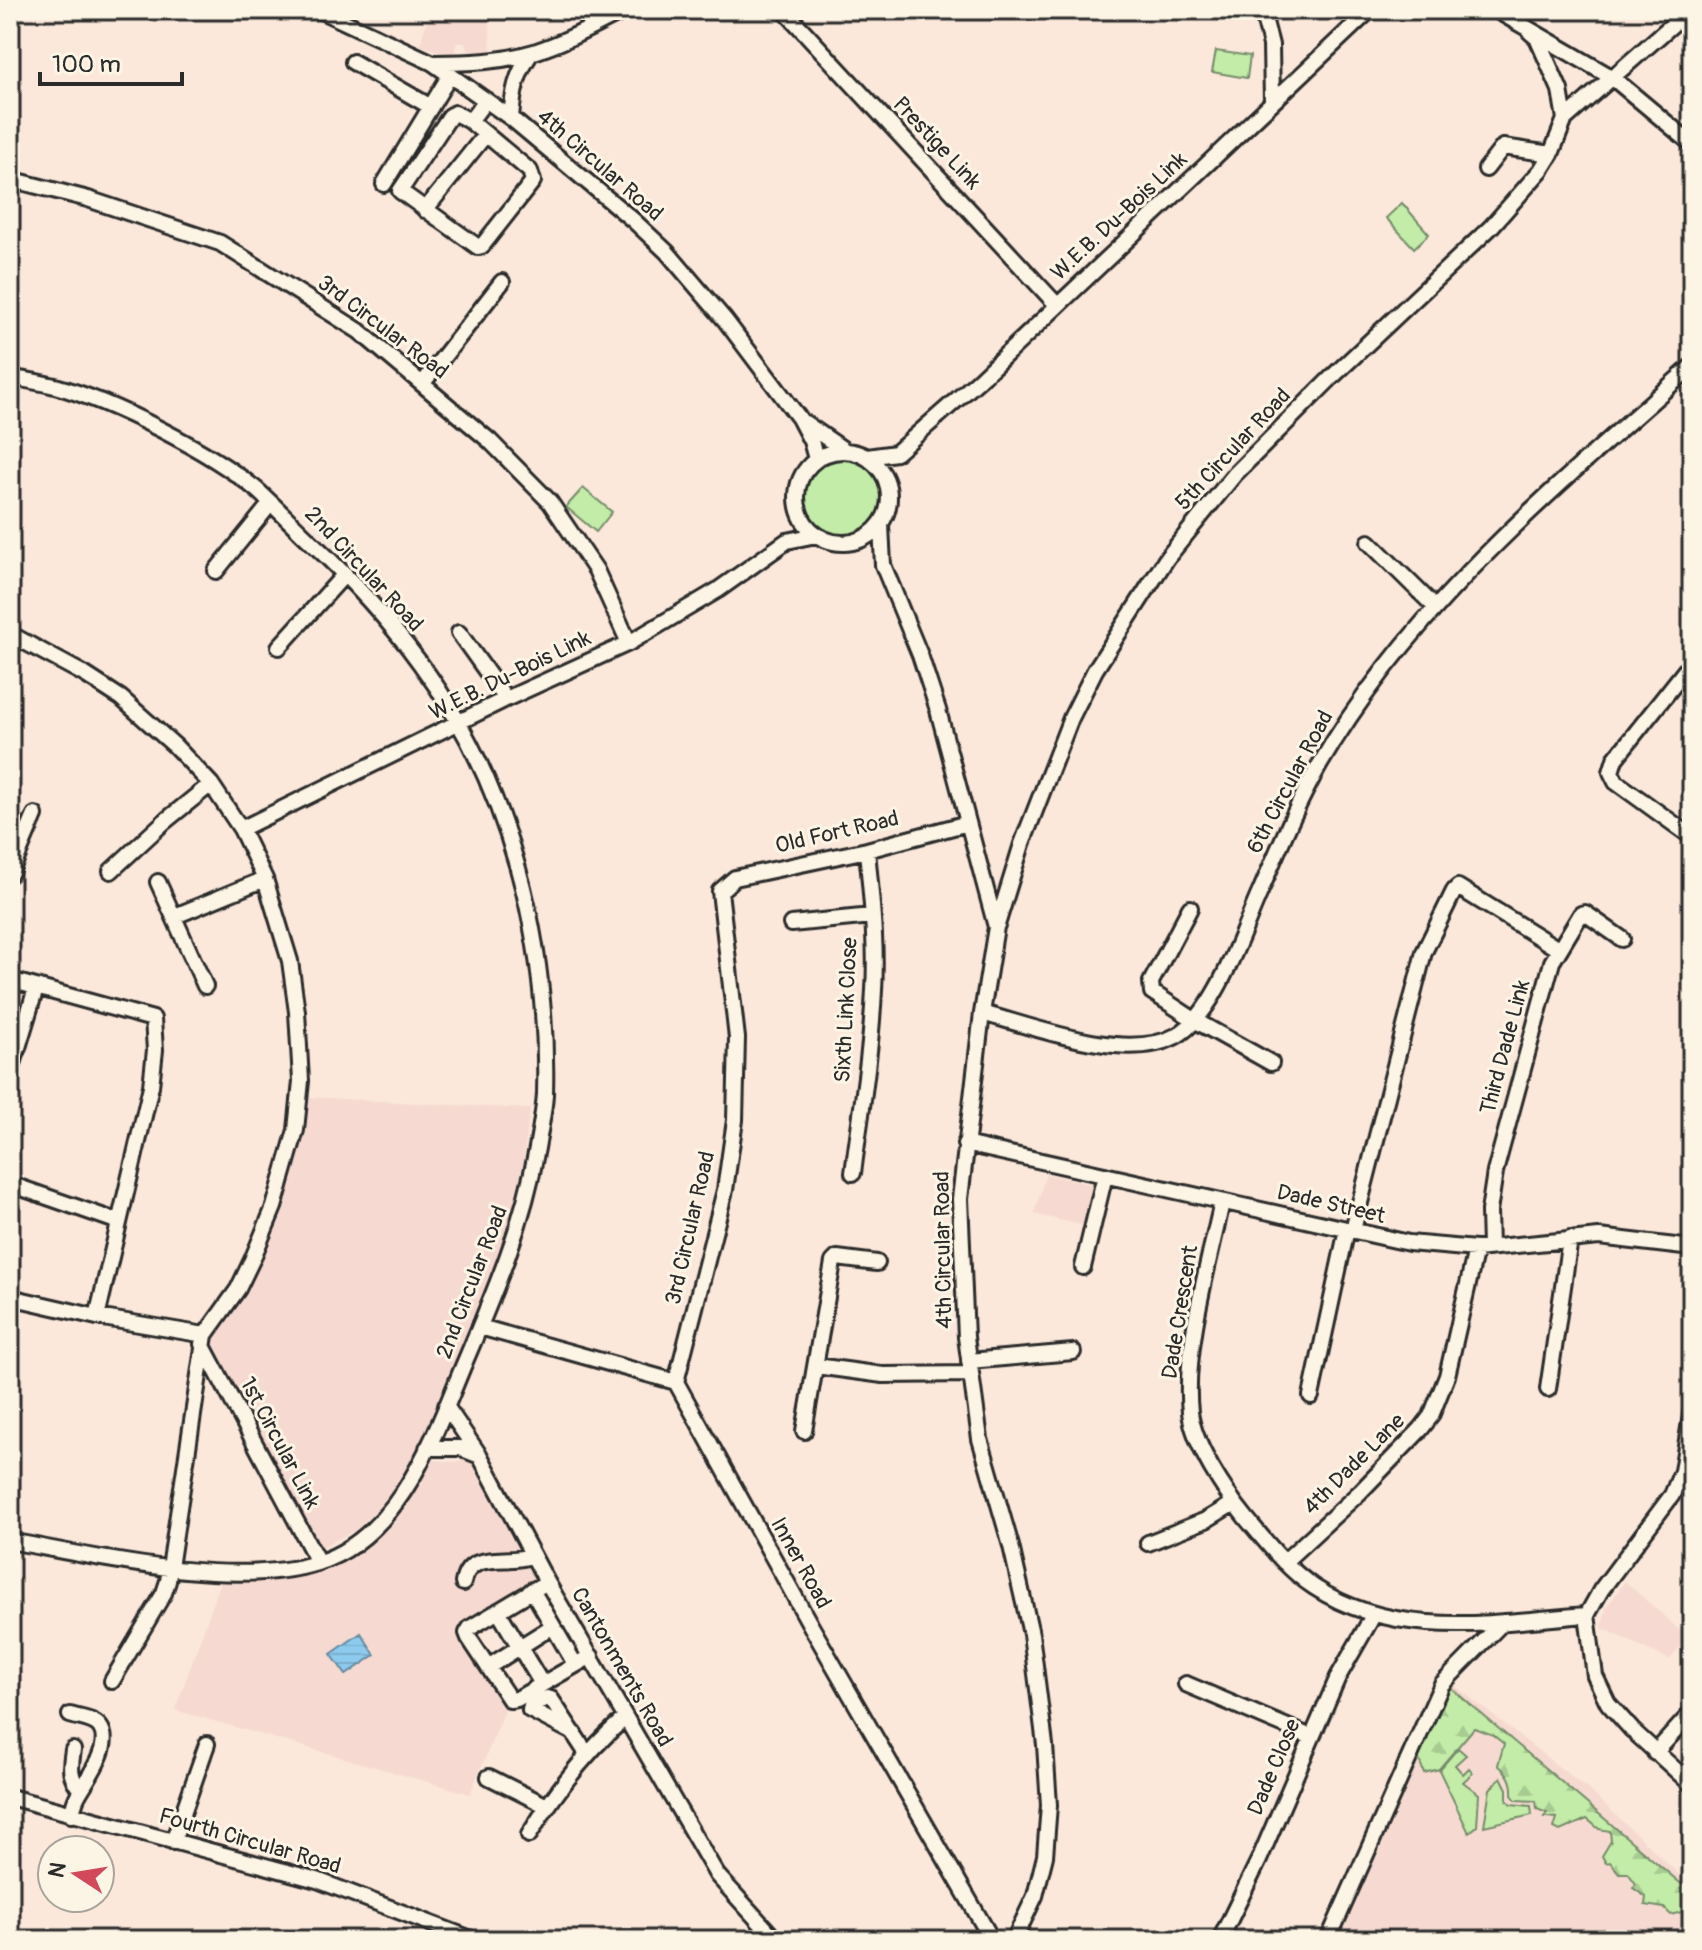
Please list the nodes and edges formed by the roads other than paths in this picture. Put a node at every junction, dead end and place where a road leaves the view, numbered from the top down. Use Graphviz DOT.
graph roads {
  1 [pos="319,10"];
  2 [pos="626,10"];
  3 [pos="784,10"];
  4 [pos="1262,10"];
  5 [pos="1370,10"];
  6 [pos="1496,10"];
  7 [pos="1689,10"];
  8 [pos="1521,24"];
  9 [pos="531,53"];
  10 [pos="353,62"];
  11 [pos="433,63"];
  12 [pos="450,75"];
  13 [pos="1613,78"];
  14 [pos="486,100"];
  15 [pos="1272,102"];
  16 [pos="431,107"];
  17 [pos="511,118"];
  18 [pos="1565,119"];
  19 [pos="470,121"];
  20 [pos="486,134"];
  21 [pos="1692,144"];
  22 [pos="1551,154"];
  23 [pos="1486,169"];
  24 [pos="10,179"];
  25 [pos="384,184"];
  26 [pos="425,210"];
  27 [pos="502,282"];
  28 [pos="1057,305"];
  29 [pos="1692,366"];
  30 [pos="10,377"];
  31 [pos="423,383"];
  32 [pos="799,418"];
  33 [pos="844,450"];
  34 [pos="896,453"];
  35 [pos="867,457"];
  36 [pos="816,459"];
  37 [pos="888,483"];
  38 [pos="271,503"];
  39 [pos="799,512"];
  40 [pos="881,525"];
  41 [pos="816,535"];
  42 [pos="787,541"];
  43 [pos="857,542"];
  44 [pos="1369,542"];
  45 [pos="883,565"];
  46 [pos="216,571"];
  47 [pos="345,574"];
  48 [pos="1435,607"];
  49 [pos="459,633"];
  50 [pos="10,634"];
  51 [pos="629,643"];
  52 [pos="279,647"];
  53 [pos="1692,662"];
  54 [pos="506,699"];
  55 [pos="459,723"];
  56 [pos="211,784"];
  57 [pos="35,815"];
  58 [pos="968,823"];
  59 [pos="241,829"];
  60 [pos="1692,837"];
  61 [pos="867,850"];
  62 [pos="111,871"];
  63 [pos="10,874"];
  64 [pos="265,879"];
  65 [pos="158,882"];
  66 [pos="720,891"];
  67 [pos="1190,908"];
  68 [pos="175,916"];
  69 [pos="872,916"];
  70 [pos="791,924"];
  71 [pos="996,927"];
  72 [pos="1622,939"];
  73 [pos="1558,949"];
  74 [pos="10,980"];
  75 [pos="205,986"];
  76 [pos="36,988"];
  77 [pos="982,1013"];
  78 [pos="1196,1021"];
  79 [pos="1271,1063"];
  80 [pos="10,1074"];
  81 [pos="965,1144"];
  82 [pos="853,1173"];
  83 [pos="1105,1175"];
  84 [pos="10,1184"];
  85 [pos="1222,1202"];
  86 [pos="119,1222"];
  87 [pos="1350,1230"];
  88 [pos="1570,1239"];
  89 [pos="1483,1248"];
  90 [pos="1692,1248"];
  91 [pos="877,1263"];
  92 [pos="1083,1267"];
  93 [pos="10,1297"];
  94 [pos="97,1317"];
  95 [pos="480,1327"];
  96 [pos="204,1339"];
  97 [pos="1073,1352"];
  98 [pos="816,1366"];
  99 [pos="970,1367"];
  100 [pos="676,1382"];
  101 [pos="1548,1389"];
  102 [pos="1311,1396"];
  103 [pos="446,1406"];
  104 [pos="1692,1409"];
  105 [pos="804,1431"];
  106 [pos="427,1448"];
  107 [pos="1689,1452"];
  108 [pos="480,1456"];
  109 [pos="1234,1503"];
  110 [pos="10,1541"];
  111 [pos="1148,1543"];
  112 [pos="532,1555"];
  113 [pos="318,1562"];
  114 [pos="1284,1562"];
  115 [pos="171,1567"];
  116 [pos="547,1582"];
  117 [pos="463,1583"];
  118 [pos="532,1590"];
  119 [pos="498,1611"];
  120 [pos="1374,1614"];
  121 [pos="1587,1615"];
  122 [pos="1503,1622"];
  123 [pos="553,1626"];
  124 [pos="519,1647"];
  125 [pos="591,1656"];
  126 [pos="575,1664"];
  127 [pos="488,1667"];
  128 [pos="112,1681"];
  129 [pos="542,1684"];
  130 [pos="1186,1684"];
  131 [pos="1692,1712"];
  132 [pos="70,1715"];
  133 [pos="625,1718"];
  134 [pos="574,1733"];
  135 [pos="1311,1737"];
  136 [pos="207,1744"];
  137 [pos="73,1750"];
  138 [pos="1655,1753"];
  139 [pos="587,1754"];
  140 [pos="489,1777"];
  141 [pos="1692,1785"];
  142 [pos="81,1790"];
  143 [pos="10,1797"];
  144 [pos="547,1806"];
  145 [pos="71,1815"];
  146 [pos="529,1835"];
  147 [pos="173,1842"];
  148 [pos="474,1940"];
  149 [pos="776,1940"];
  150 [pos="992,1940"];
  151 [pos="1014,1940"];
  152 [pos="1220,1940"];
  153 [pos="1328,1940"];
  1 -- 11 [label="street, 4th Circular Road"];
  2 -- 9 [label="street"];
  3 -- 28 [label="street, Prestige Link"];
  4 -- 15 [label="street"];
  5 -- 15 [label="street, W.E.B. Du-Bois Link"];
  6 -- 8 [label="street"];
  7 -- 13 [label="street, 5th Circular Road"];
  8 -- 13 [label="street"];
  8 -- 18 [label="street"];
  9 -- 11 [label="street"];
  9 -- 17 [label="street"];
  10 -- 16 [label="street"];
  11 -- 12 [label="street, 4th Circular Road"];
  12 -- 14 [label="street, 4th Circular Road"];
  12 -- 16 [label="street"];
  13 -- 18 [label="street, 5th Circular Road"];
  13 -- 21 [label="street"];
  14 -- 17 [label="street, 4th Circular Road"];
  14 -- 19 [label="street"];
  15 -- 28 [label="street, W.E.B. Du-Bois Link"];
  16 -- 25 [label="street"];
  17 -- 32 [label="street, 4th Circular Road"];
  18 -- 22 [label="street, 5th Circular Road"];
  19 -- 20 [label="street"];
  19 -- 26 [label="street"];
  20 -- 26 [label="street"];
  20 -- 26 [label="street"];
  22 -- 23 [label="street"];
  22 -- 71 [label="street, 5th Circular Road"];
  24 -- 31 [label="street, 3rd Circular Road"];
  27 -- 31 [label="street"];
  28 -- 34 [label="street, W.E.B. Du-Bois Link"];
  29 -- 48 [label="street, 6th Circular Road"];
  30 -- 38 [label="street, 2nd Circular Road"];
  31 -- 51 [label="street, 3rd Circular Road"];
  32 -- 33 [label="street, 4th Circular Road"];
  32 -- 36 [label="street, 4th Circular Road"];
  33 -- 35 [label="street"];
  33 -- 36 [label="street"];
  34 -- 35 [label="street"];
  34 -- 37 [label="street"];
  35 -- 37 [label="street"];
  36 -- 39 [label="street"];
  37 -- 40 [label="street"];
  38 -- 46 [label="street"];
  38 -- 47 [label="street, 2nd Circular Road"];
  39 -- 41 [label="street"];
  39 -- 42 [label="street"];
  40 -- 43 [label="street"];
  40 -- 45 [label="street, 4th Circular Road"];
  41 -- 42 [label="street, W.E.B. Du-Bois Link"];
  41 -- 43 [label="street"];
  42 -- 51 [label="street, W.E.B. Du-Bois Link"];
  43 -- 45 [label="street, 4th Circular Road"];
  44 -- 48 [label="street"];
  45 -- 58 [label="street, 4th Circular Road"];
  47 -- 52 [label="street"];
  47 -- 55 [label="street, 2nd Circular Road"];
  48 -- 78 [label="street, 6th Circular Road"];
  49 -- 54 [label="street"];
  50 -- 56 [label="street"];
  51 -- 54 [label="street, W.E.B. Du-Bois Link"];
  53 -- 60 [label="street"];
  54 -- 55 [label="street, W.E.B. Du-Bois Link"];
  55 -- 59 [label="street, W.E.B. Du-Bois Link"];
  55 -- 95 [label="street, 2nd Circular Road"];
  56 -- 59 [label="street"];
  56 -- 62 [label="street"];
  57 -- 63 [label="street"];
  58 -- 61 [label="street, Old Fort Road"];
  58 -- 71 [label="street, 4th Circular Road"];
  59 -- 64 [label="street"];
  61 -- 66 [label="street, Old Fort Road"];
  61 -- 69 [label="street, Sixth Link Close"];
  64 -- 68 [label="street"];
  64 -- 96 [label="street"];
  65 -- 68 [label="street"];
  66 -- 100 [label="street, 3rd Circular Road"];
  67 -- 78 [label="street"];
  68 -- 75 [label="street"];
  69 -- 70 [label="street"];
  69 -- 82 [label="street, Sixth Link Close"];
  71 -- 77 [label="street, 4th Circular Road"];
  72 -- 73 [label="street, Third Dade Link"];
  73 -- 87 [label="street"];
  73 -- 89 [label="street, Third Dade Link"];
  74 -- 76 [label="street"];
  76 -- 80 [label="street"];
  76 -- 86 [label="street"];
  77 -- 78 [label="street, 6th Circular Road"];
  77 -- 81 [label="street, 4th Circular Road"];
  78 -- 79 [label="street"];
  81 -- 83 [label="street, Dade Street"];
  81 -- 99 [label="street, 4th Circular Road"];
  83 -- 85 [label="street, Dade Street"];
  83 -- 92 [label="street"];
  84 -- 86 [label="street"];
  85 -- 87 [label="street, Dade Street"];
  85 -- 109 [label="street, Dade Crescent"];
  86 -- 94 [label="street"];
  87 -- 89 [label="street, Dade Street"];
  87 -- 102 [label="street"];
  88 -- 89 [label="street, Dade Street"];
  88 -- 90 [label="street, Dade Street"];
  88 -- 101 [label="street"];
  89 -- 114 [label="street, 4th Dade Lane"];
  91 -- 98 [label="street"];
  93 -- 94 [label="street"];
  94 -- 96 [label="street"];
  95 -- 100 [label="street"];
  95 -- 103 [label="street, 2nd Circular Road"];
  96 -- 113 [label="street, 1st Circular Link"];
  96 -- 115 [label="street"];
  97 -- 99 [label="street"];
  98 -- 99 [label="street"];
  98 -- 105 [label="street"];
  99 -- 151 [label="street, 4th Circular Road"];
  100 -- 150 [label="street, Inner Road"];
  103 -- 106 [label="street, 2nd Circular Road"];
  103 -- 108 [label="street, Cantonments Road"];
  104 -- 107 [label="street"];
  106 -- 108 [label="street"];
  106 -- 113 [label="street, 2nd Circular Road"];
  107 -- 121 [label="street"];
  108 -- 112 [label="street, Cantonments Road"];
  109 -- 111 [label="street"];
  109 -- 114 [label="street, Dade Crescent"];
  110 -- 115 [label="street, 2nd Circular Road"];
  112 -- 116 [label="street, Cantonments Road"];
  112 -- 117 [label="street"];
  113 -- 115 [label="street, 2nd Circular Road"];
  114 -- 120 [label="street, Dade Crescent"];
  115 -- 128 [label="street"];
  116 -- 118 [label="street"];
  116 -- 125 [label="street, Cantonments Road"];
  118 -- 119 [label="street"];
  118 -- 123 [label="street"];
  119 -- 124 [label="street"];
  119 -- 127 [label="street"];
  120 -- 122 [label="street, Dade Crescent"];
  120 -- 135 [label="street, Dade Close"];
  121 -- 122 [label="street, Dade Crescent"];
  121 -- 138 [label="street"];
  122 -- 153 [label="street"];
  123 -- 124 [label="street"];
  123 -- 126 [label="street"];
  124 -- 127 [label="street"];
  124 -- 129 [label="street"];
  125 -- 126 [label="street"];
  125 -- 133 [label="street, Cantonments Road"];
  126 -- 129 [label="street"];
  127 -- 129 [label="street"];
  130 -- 135 [label="street"];
  131 -- 138 [label="street"];
  132 -- 142 [label="street"];
  133 -- 139 [label="street"];
  133 -- 149 [label="street, Cantonments Road"];
  134 -- 139 [label="street"];
  135 -- 152 [label="street, Dade Close"];
  136 -- 147 [label="street"];
  137 -- 142 [label="street"];
  138 -- 141 [label="street"];
  139 -- 144 [label="street"];
  140 -- 144 [label="street"];
  142 -- 145 [label="street"];
  143 -- 145 [label="street, Fourth Circular Road"];
  144 -- 146 [label="street"];
  145 -- 147 [label="street, Fourth Circular Road"];
  147 -- 148 [label="street, Fourth Circular Road"];
}
